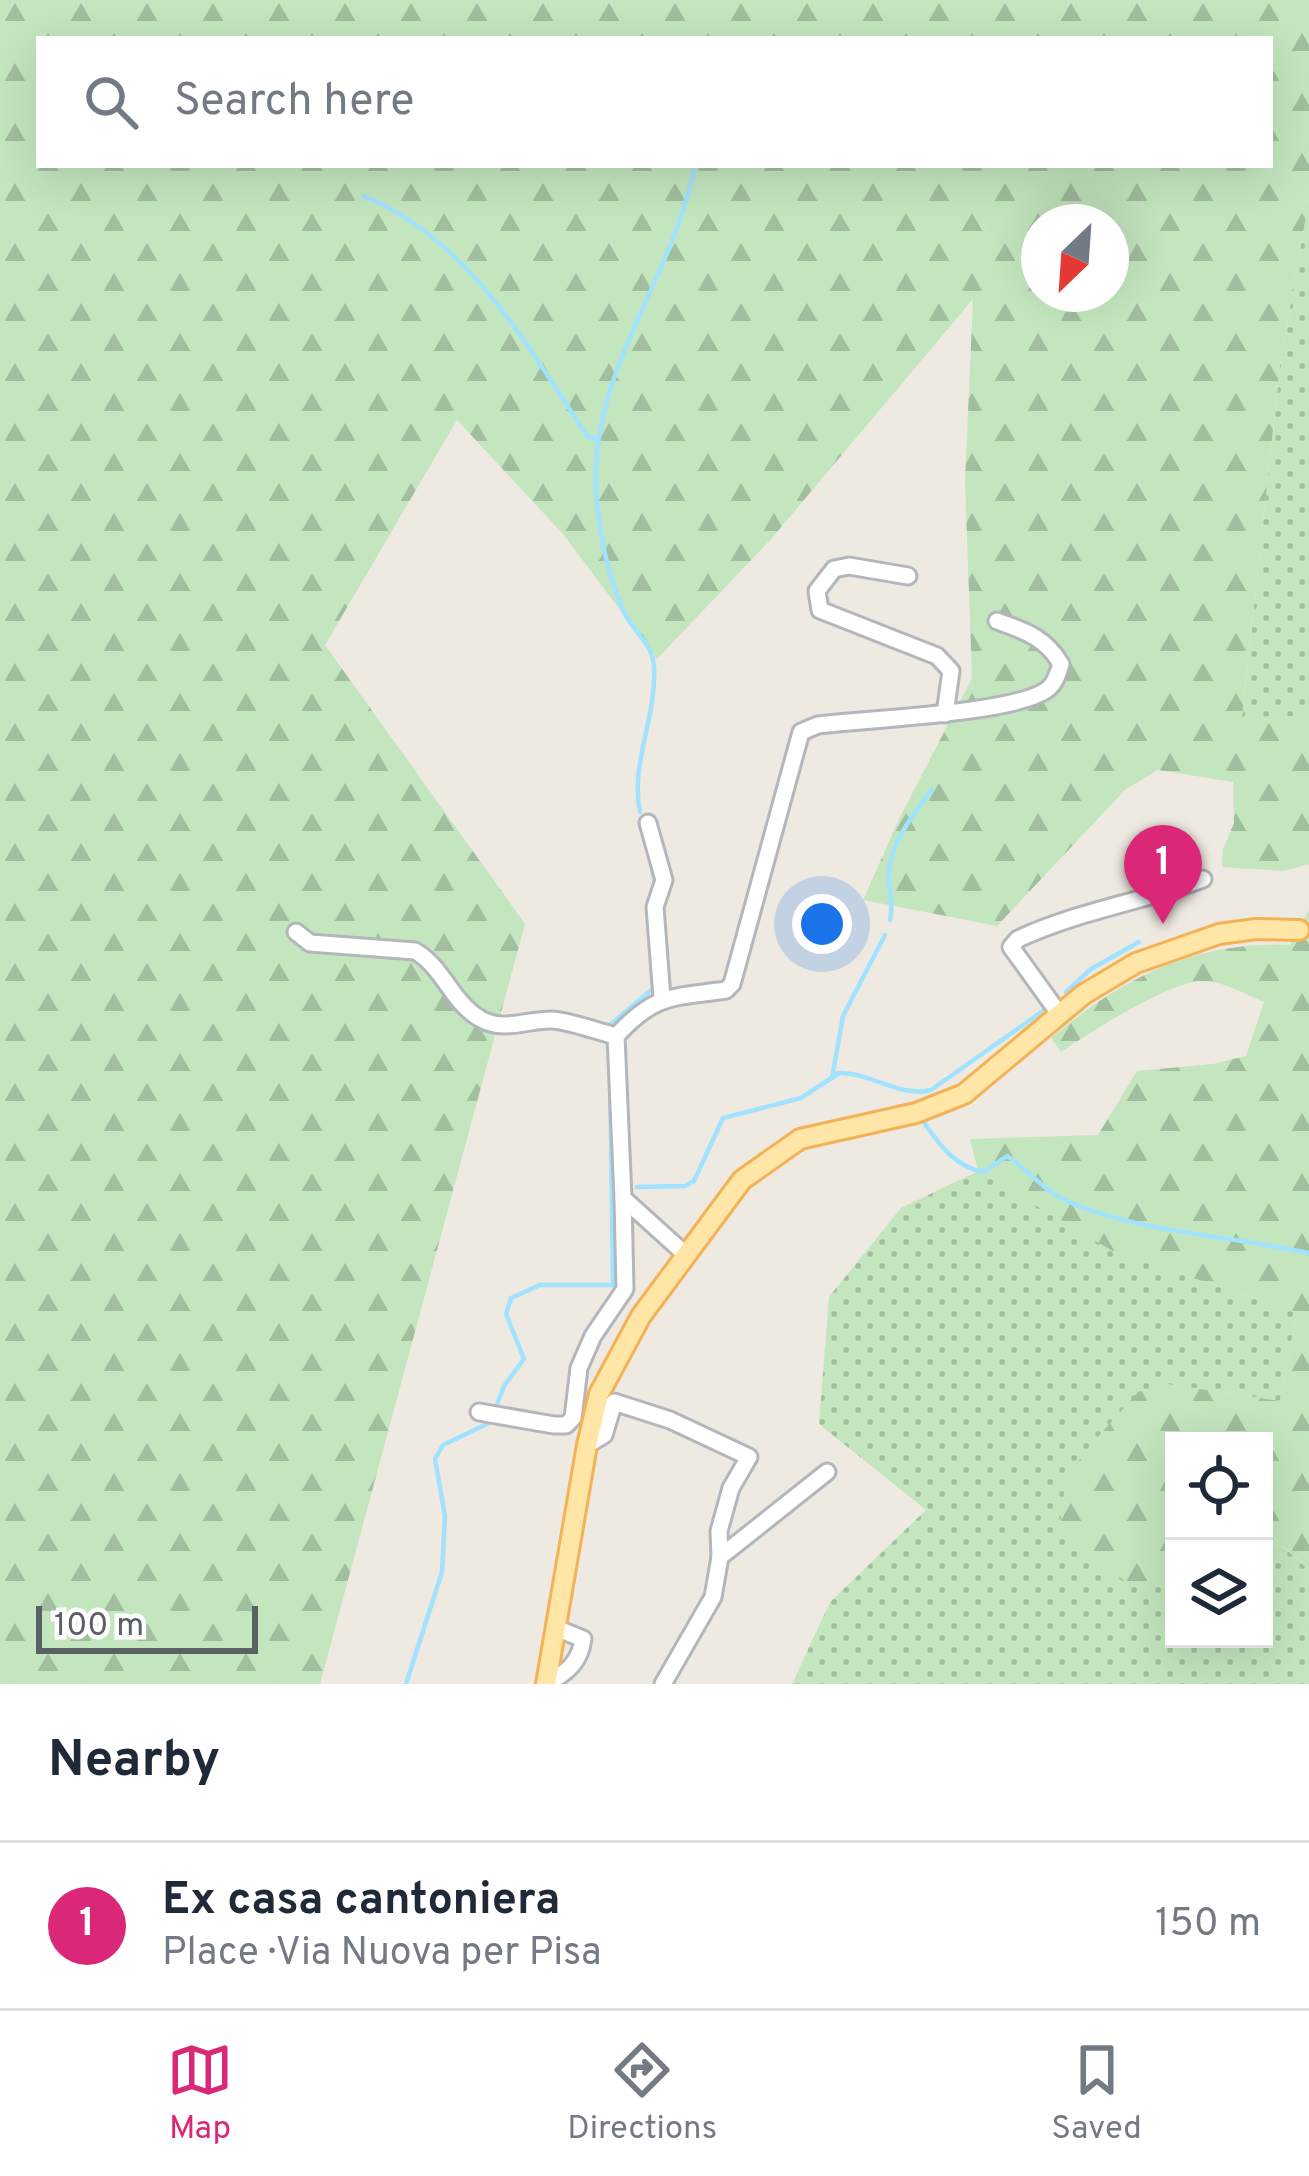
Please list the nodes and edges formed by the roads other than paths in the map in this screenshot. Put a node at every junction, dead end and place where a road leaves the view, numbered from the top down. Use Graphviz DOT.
graph roads {
  1 [pos="908,576"];
  2 [pos="997,621"];
  3 [pos="945,714"];
  4 [pos="647,824"];
  5 [pos="1203,879"];
  6 [pos="1299,930"];
  7 [pos="296,932"];
  8 [pos="662,998"];
  9 [pos="1060,1015"];
  10 [pos="616,1036"];
  11 [pos="623,1198"];
  12 [pos="685,1254"];
  13 [pos="479,1412"];
  14 [pos="587,1445"];
  15 [pos="827,1472"];
  16 [pos="720,1557"];
  17 [pos="556,1628"];
  18 [pos="546,1684"];
  19 [pos="663,1684"];
  1 -- 3 [label="street"];
  2 -- 3 [label="street"];
  3 -- 8 [label="street"];
  4 -- 8 [label="street"];
  5 -- 9 [label="street"];
  6 -- 9 [label="main road"];
  7 -- 10 [label="street"];
  8 -- 10 [label="street"];
  9 -- 12 [label="main road"];
  10 -- 11 [label="street"];
  11 -- 12 [label="street"];
  11 -- 13 [label="street"];
  12 -- 14 [label="main road"];
  14 -- 16 [label="street"];
  14 -- 17 [label="main road"];
  15 -- 16 [label="street"];
  16 -- 19 [label="street"];
  17 -- 18 [label="main road"];
  17 -- 18 [label="street"];
}
